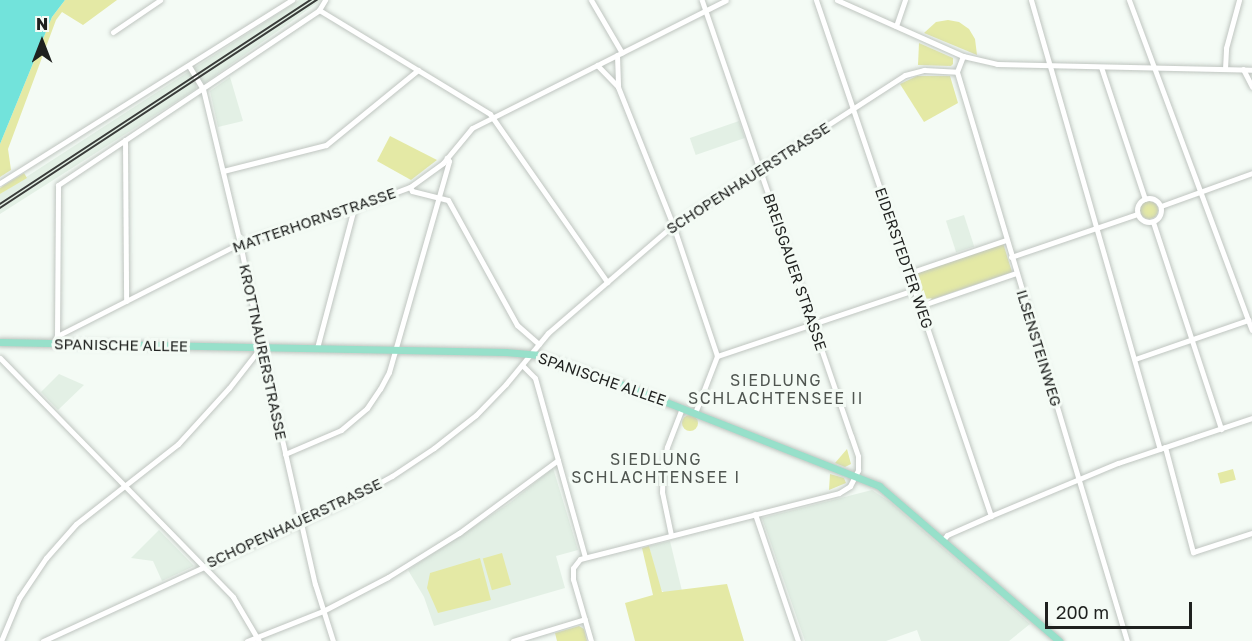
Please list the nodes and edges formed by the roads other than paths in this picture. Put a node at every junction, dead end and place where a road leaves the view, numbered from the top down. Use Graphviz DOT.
graph roads {
  1 [pos="160,0"];
  2 [pos="292,0"];
  3 [pos="325,0"];
  4 [pos="591,0"];
  5 [pos="702,0"];
  6 [pos="726,0"];
  7 [pos="816,0"];
  8 [pos="837,0"];
  9 [pos="905,0"];
  10 [pos="1031,0"];
  11 [pos="1129,0"];
  12 [pos="1239,0"];
  13 [pos="319,10"];
  14 [pos="706,10"];
  15 [pos="896,26"];
  16 [pos="113,32"];
  17 [pos="619,54"];
  18 [pos="963,56"];
  19 [pos="597,65"];
  20 [pos="189,66"];
  21 [pos="1050,66"];
  22 [pos="1101,67"];
  23 [pos="1155,68"];
  24 [pos="1225,69"];
  25 [pos="1243,69"];
  26 [pos="1252,69"];
  27 [pos="418,70"];
  28 [pos="957,72"];
  29 [pos="618,87"];
  30 [pos="1252,87"];
  31 [pos="203,89"];
  32 [pos="853,109"];
  33 [pos="493,116"];
  34 [pos="125,140"];
  35 [pos="447,158"];
  36 [pos="760,169"];
  37 [pos="223,171"];
  38 [pos="1252,173"];
  39 [pos="0,183"];
  40 [pos="410,188"];
  41 [pos="1201,192"];
  42 [pos="439,198"];
  43 [pos="1145,199"];
  44 [pos="1161,206"];
  45 [pos="354,208"];
  46 [pos="1137,214"];
  47 [pos="1153,222"];
  48 [pos="673,225"];
  49 [pos="1096,228"];
  50 [pos="1006,240"];
  51 [pos="240,243"];
  52 [pos="1011,257"];
  53 [pos="909,273"];
  54 [pos="1016,273"];
  55 [pos="607,282"];
  56 [pos="914,290"];
  57 [pos="126,301"];
  58 [pos="920,306"];
  59 [pos="1248,320"];
  60 [pos="813,323"];
  61 [pos="1252,330"];
  62 [pos="57,336"];
  63 [pos="1191,339"];
  64 [pos="0,342"];
  65 [pos="53,344"];
  66 [pos="538,344"];
  67 [pos="261,347"];
  68 [pos="317,348"];
  69 [pos="395,350"];
  70 [pos="531,354"];
  71 [pos="717,356"];
  72 [pos="0,358"];
  73 [pos="1135,359"];
  74 [pos="522,365"];
  75 [pos="682,408"];
  76 [pos="695,413"];
  77 [pos="1252,418"];
  78 [pos="1221,429"];
  79 [pos="1162,448"];
  80 [pos="285,454"];
  81 [pos="558,460"];
  82 [pos="855,476"];
  83 [pos="1078,480"];
  84 [pos="125,487"];
  85 [pos="755,514"];
  86 [pos="991,516"];
  87 [pos="301,523"];
  88 [pos="1252,533"];
  89 [pos="671,535"];
  90 [pos="944,540"];
  91 [pos="585,557"];
  92 [pos="203,566"];
  93 [pos="323,611"];
  94 [pos="585,619"];
  95 [pos="258,639"];
  96 [pos="1,641"];
  97 [pos="43,641"];
  98 [pos="247,641"];
  99 [pos="333,641"];
  100 [pos="513,641"];
  101 [pos="591,641"];
  102 [pos="798,641"];
  103 [pos="1059,641"];
  104 [pos="1127,641"];
  1 -- 16 [label="street"];
  2 -- 20 [label="street"];
  3 -- 13 [label="street"];
  4 -- 17 [label="street"];
  5 -- 14 [label="street, BREISGAUER STRASSE"];
  6 -- 14 [label="street, MATTERHORNSTRASSE"];
  7 -- 32 [label="street, EIDERSTEDTER WEG"];
  8 -- 15 [label="street"];
  9 -- 15 [label="street"];
  10 -- 21 [label="street"];
  11 -- 23 [label="street"];
  12 -- 24 [label="street"];
  13 -- 27 [label="street"];
  13 -- 31 [label="street"];
  14 -- 17 [label="street, MATTERHORNSTRASSE"];
  14 -- 36 [label="street, BREISGAUER STRASSE"];
  15 -- 18 [label="street"];
  17 -- 19 [label="street, MATTERHORNSTRASSE"];
  17 -- 29 [label="street"];
  18 -- 21 [label="street"];
  18 -- 28 [label="street"];
  19 -- 29 [label="street"];
  19 -- 33 [label="street, MATTERHORNSTRASSE"];
  20 -- 31 [label="street, KROTTNAURERSTRASSE"];
  20 -- 39 [label="street"];
  21 -- 22 [label="street"];
  21 -- 49 [label="street"];
  22 -- 23 [label="street"];
  22 -- 43 [label="street"];
  23 -- 24 [label="street"];
  23 -- 41 [label="street"];
  24 -- 25 [label="street"];
  25 -- 26 [label="street"];
  25 -- 30 [label="street"];
  27 -- 33 [label="street"];
  27 -- 37 [label="street"];
  28 -- 32 [label="street, SCHOPENHAUERSTRASSE"];
  28 -- 50 [label="street, ILSENSTEINWEG"];
  29 -- 48 [label="street"];
  31 -- 34 [label="street"];
  31 -- 37 [label="street, KROTTNAURERSTRASSE"];
  32 -- 36 [label="street, SCHOPENHAUERSTRASSE"];
  32 -- 53 [label="street, EIDERSTEDTER WEG"];
  33 -- 35 [label="street, MATTERHORNSTRASSE"];
  33 -- 55 [label="street"];
  34 -- 57 [label="street"];
  34 -- 62 [label="street"];
  35 -- 40 [label="street, MATTERHORNSTRASSE"];
  35 -- 42 [label="street"];
  36 -- 48 [label="street, SCHOPENHAUERSTRASSE"];
  36 -- 60 [label="street, BREISGAUER STRASSE"];
  37 -- 51 [label="street, KROTTNAURERSTRASSE"];
  38 -- 41 [label="street"];
  40 -- 42 [label="street"];
  40 -- 45 [label="street, MATTERHORNSTRASSE"];
  41 -- 44 [label="street"];
  41 -- 59 [label="street"];
  42 -- 66 [label="street"];
  42 -- 69 [label="street"];
  43 -- 44 [label="street"];
  43 -- 46 [label="street"];
  44 -- 47 [label="street"];
  45 -- 51 [label="street, MATTERHORNSTRASSE"];
  45 -- 68 [label="street"];
  46 -- 47 [label="street"];
  46 -- 49 [label="street"];
  47 -- 63 [label="street"];
  48 -- 55 [label="street, SCHOPENHAUERSTRASSE"];
  48 -- 71 [label="street"];
  49 -- 52 [label="street"];
  49 -- 73 [label="street"];
  50 -- 52 [label="street, ILSENSTEINWEG"];
  50 -- 53 [label="street"];
  51 -- 57 [label="street, MATTERHORNSTRASSE"];
  51 -- 67 [label="street, KROTTNAURERSTRASSE"];
  52 -- 54 [label="street, ILSENSTEINWEG"];
  53 -- 56 [label="street, EIDERSTEDTER WEG"];
  54 -- 58 [label="street"];
  54 -- 83 [label="street, ILSENSTEINWEG"];
  55 -- 66 [label="street, SCHOPENHAUERSTRASSE"];
  56 -- 58 [label="street, EIDERSTEDTER WEG"];
  56 -- 60 [label="street"];
  57 -- 62 [label="street, MATTERHORNSTRASSE"];
  58 -- 86 [label="street, EIDERSTEDTER WEG"];
  59 -- 61 [label="street"];
  59 -- 63 [label="street"];
  60 -- 71 [label="street"];
  60 -- 82 [label="street, BREISGAUER STRASSE"];
  62 -- 65 [label="street"];
  63 -- 73 [label="street"];
  63 -- 78 [label="street"];
  64 -- 65 [label="main road, SPANISCHE ALLEE"];
  65 -- 67 [label="main road, SPANISCHE ALLEE"];
  66 -- 70 [label="street, SCHOPENHAUERSTRASSE"];
  67 -- 68 [label="main road, SPANISCHE ALLEE"];
  67 -- 80 [label="street, KROTTNAURERSTRASSE"];
  67 -- 84 [label="street"];
  68 -- 69 [label="main road, SPANISCHE ALLEE"];
  69 -- 70 [label="main road, SPANISCHE ALLEE"];
  69 -- 80 [label="street"];
  70 -- 74 [label="street, SCHOPENHAUERSTRASSE"];
  70 -- 75 [label="main road, SPANISCHE ALLEE"];
  71 -- 76 [label="street"];
  72 -- 84 [label="street"];
  73 -- 79 [label="street"];
  74 -- 81 [label="street"];
  74 -- 87 [label="street, SCHOPENHAUERSTRASSE"];
  75 -- 76 [label="main road, SPANISCHE ALLEE"];
  75 -- 89 [label="street"];
  76 -- 82 [label="main road, SPANISCHE ALLEE"];
  77 -- 78 [label="street"];
  78 -- 79 [label="street"];
  79 -- 83 [label="street"];
  79 -- 88 [label="street"];
  80 -- 87 [label="street, KROTTNAURERSTRASSE"];
  81 -- 91 [label="street"];
  81 -- 93 [label="street"];
  82 -- 85 [label="street"];
  82 -- 90 [label="main road, SPANISCHE ALLEE"];
  83 -- 86 [label="street"];
  83 -- 104 [label="street, ILSENSTEINWEG"];
  84 -- 92 [label="street"];
  84 -- 96 [label="street"];
  85 -- 89 [label="street"];
  85 -- 102 [label="street"];
  86 -- 90 [label="street"];
  87 -- 92 [label="street, SCHOPENHAUERSTRASSE"];
  87 -- 93 [label="street, KROTTNAURERSTRASSE"];
  89 -- 91 [label="street"];
  90 -- 103 [label="main road, SPANISCHE ALLEE"];
  91 -- 94 [label="street"];
  92 -- 95 [label="street"];
  92 -- 97 [label="street, SCHOPENHAUERSTRASSE"];
  93 -- 95 [label="street"];
  93 -- 99 [label="street, KROTTNAURERSTRASSE"];
  94 -- 100 [label="street"];
  94 -- 101 [label="street"];
  95 -- 98 [label="street"];
}
